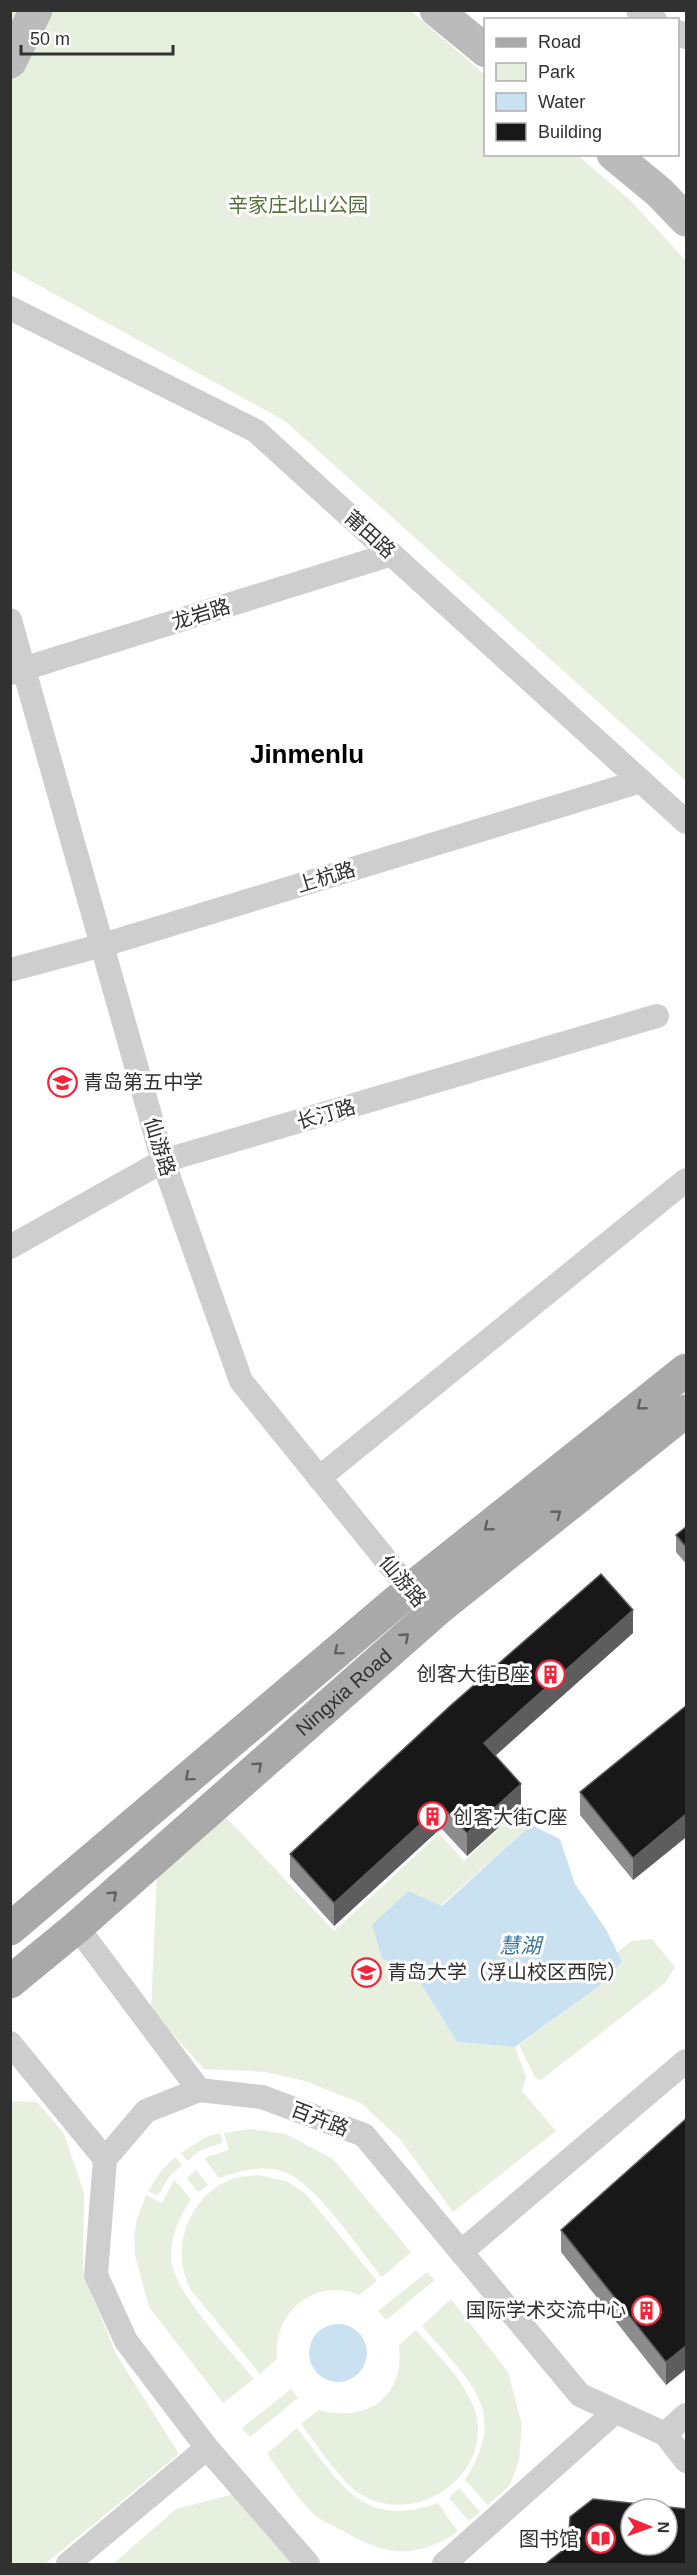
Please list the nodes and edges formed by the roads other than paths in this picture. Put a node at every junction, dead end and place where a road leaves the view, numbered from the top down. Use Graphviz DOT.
graph roads {
  1 [pos="36,10"];
  2 [pos="436,10"];
  3 [pos="638,10"];
  4 [pos="652,18"];
  5 [pos="484,49"];
  6 [pos="10,62"];
  7 [pos="615,156"];
  8 [pos="687,220"];
  9 [pos="10,308"];
  10 [pos="392,554"];
  11 [pos="10,620"];
  12 [pos="18,671"];
  13 [pos="641,781"];
  14 [pos="687,822"];
  15 [pos="103,945"];
  16 [pos="10,970"];
  17 [pos="657,1016"];
  18 [pos="163,1161"];
  19 [pos="687,1180"];
  20 [pos="10,1247"];
  21 [pos="687,1370"];
  22 [pos="687,1411"];
  23 [pos="319,1478"];
  24 [pos="410,1590"];
  25 [pos="431,1615"];
  26 [pos="77,1927"];
  27 [pos="10,1930"];
  28 [pos="36,1960"];
  29 [pos="10,1982"];
  30 [pos="10,2043"];
  31 [pos="686,2061"];
  32 [pos="198,2090"];
  33 [pos="105,2159"];
  34 [pos="461,2252"];
  35 [pos="615,2412"];
  36 [pos="687,2415"];
  37 [pos="664,2434"];
  38 [pos="207,2448"];
  39 [pos="687,2461"];
  40 [pos="68,2564"];
  41 [pos="308,2565"];
  42 [pos="444,2565"];
  1 -- 6 [label="street"];
  2 -- 5 [label="street"];
  3 -- 4 [label="street"];
  7 -- 8 [label="street"];
  9 -- 10 [label="street, 莆田路"];
  10 -- 12 [label="street, 龙岩路"];
  10 -- 13 [label="street, 莆田路"];
  11 -- 12 [label="street, 仙游路"];
  12 -- 15 [label="street, 仙游路"];
  13 -- 14 [label="street, 莆田路"];
  13 -- 15 [label="street, 上杭路"];
  15 -- 16 [label="street, 上杭路"];
  15 -- 18 [label="street, 仙游路"];
  17 -- 18 [label="street, 长汀路"];
  18 -- 20 [label="street, 长汀路"];
  18 -- 23 [label="street, 仙游路"];
  19 -- 23 [label="street"];
  21 -- 24 [label="main road, Ningxia Road, one-way"];
  25 -- 22 [label="main road, Ningxia Road, one-way"];
  23 -- 24 [label="street, 仙游路"];
  24 -- 25 [label="street, 仙游路"];
  24 -- 27 [label="main road, Ningxia Road, one-way"];
  26 -- 25 [label="main road, Ningxia Road, one-way"];
  26 -- 28 [label="main road, Ningxia Road"];
  26 -- 32 [label="street"];
  27 -- 28 [label="main road"];
  28 -- 29 [label="main road, Ningxia Road"];
  30 -- 33 [label="street"];
  31 -- 34 [label="street"];
  32 -- 33 [label="street, 百卉路"];
  32 -- 34 [label="street, 百卉路"];
  33 -- 38 [label="street"];
  34 -- 35 [label="street, 百卉路"];
  35 -- 37 [label="street, 百卉路"];
  35 -- 42 [label="street"];
  36 -- 37 [label="street"];
  37 -- 39 [label="street, 百卉路"];
  38 -- 40 [label="street"];
  38 -- 41 [label="street"];
}
